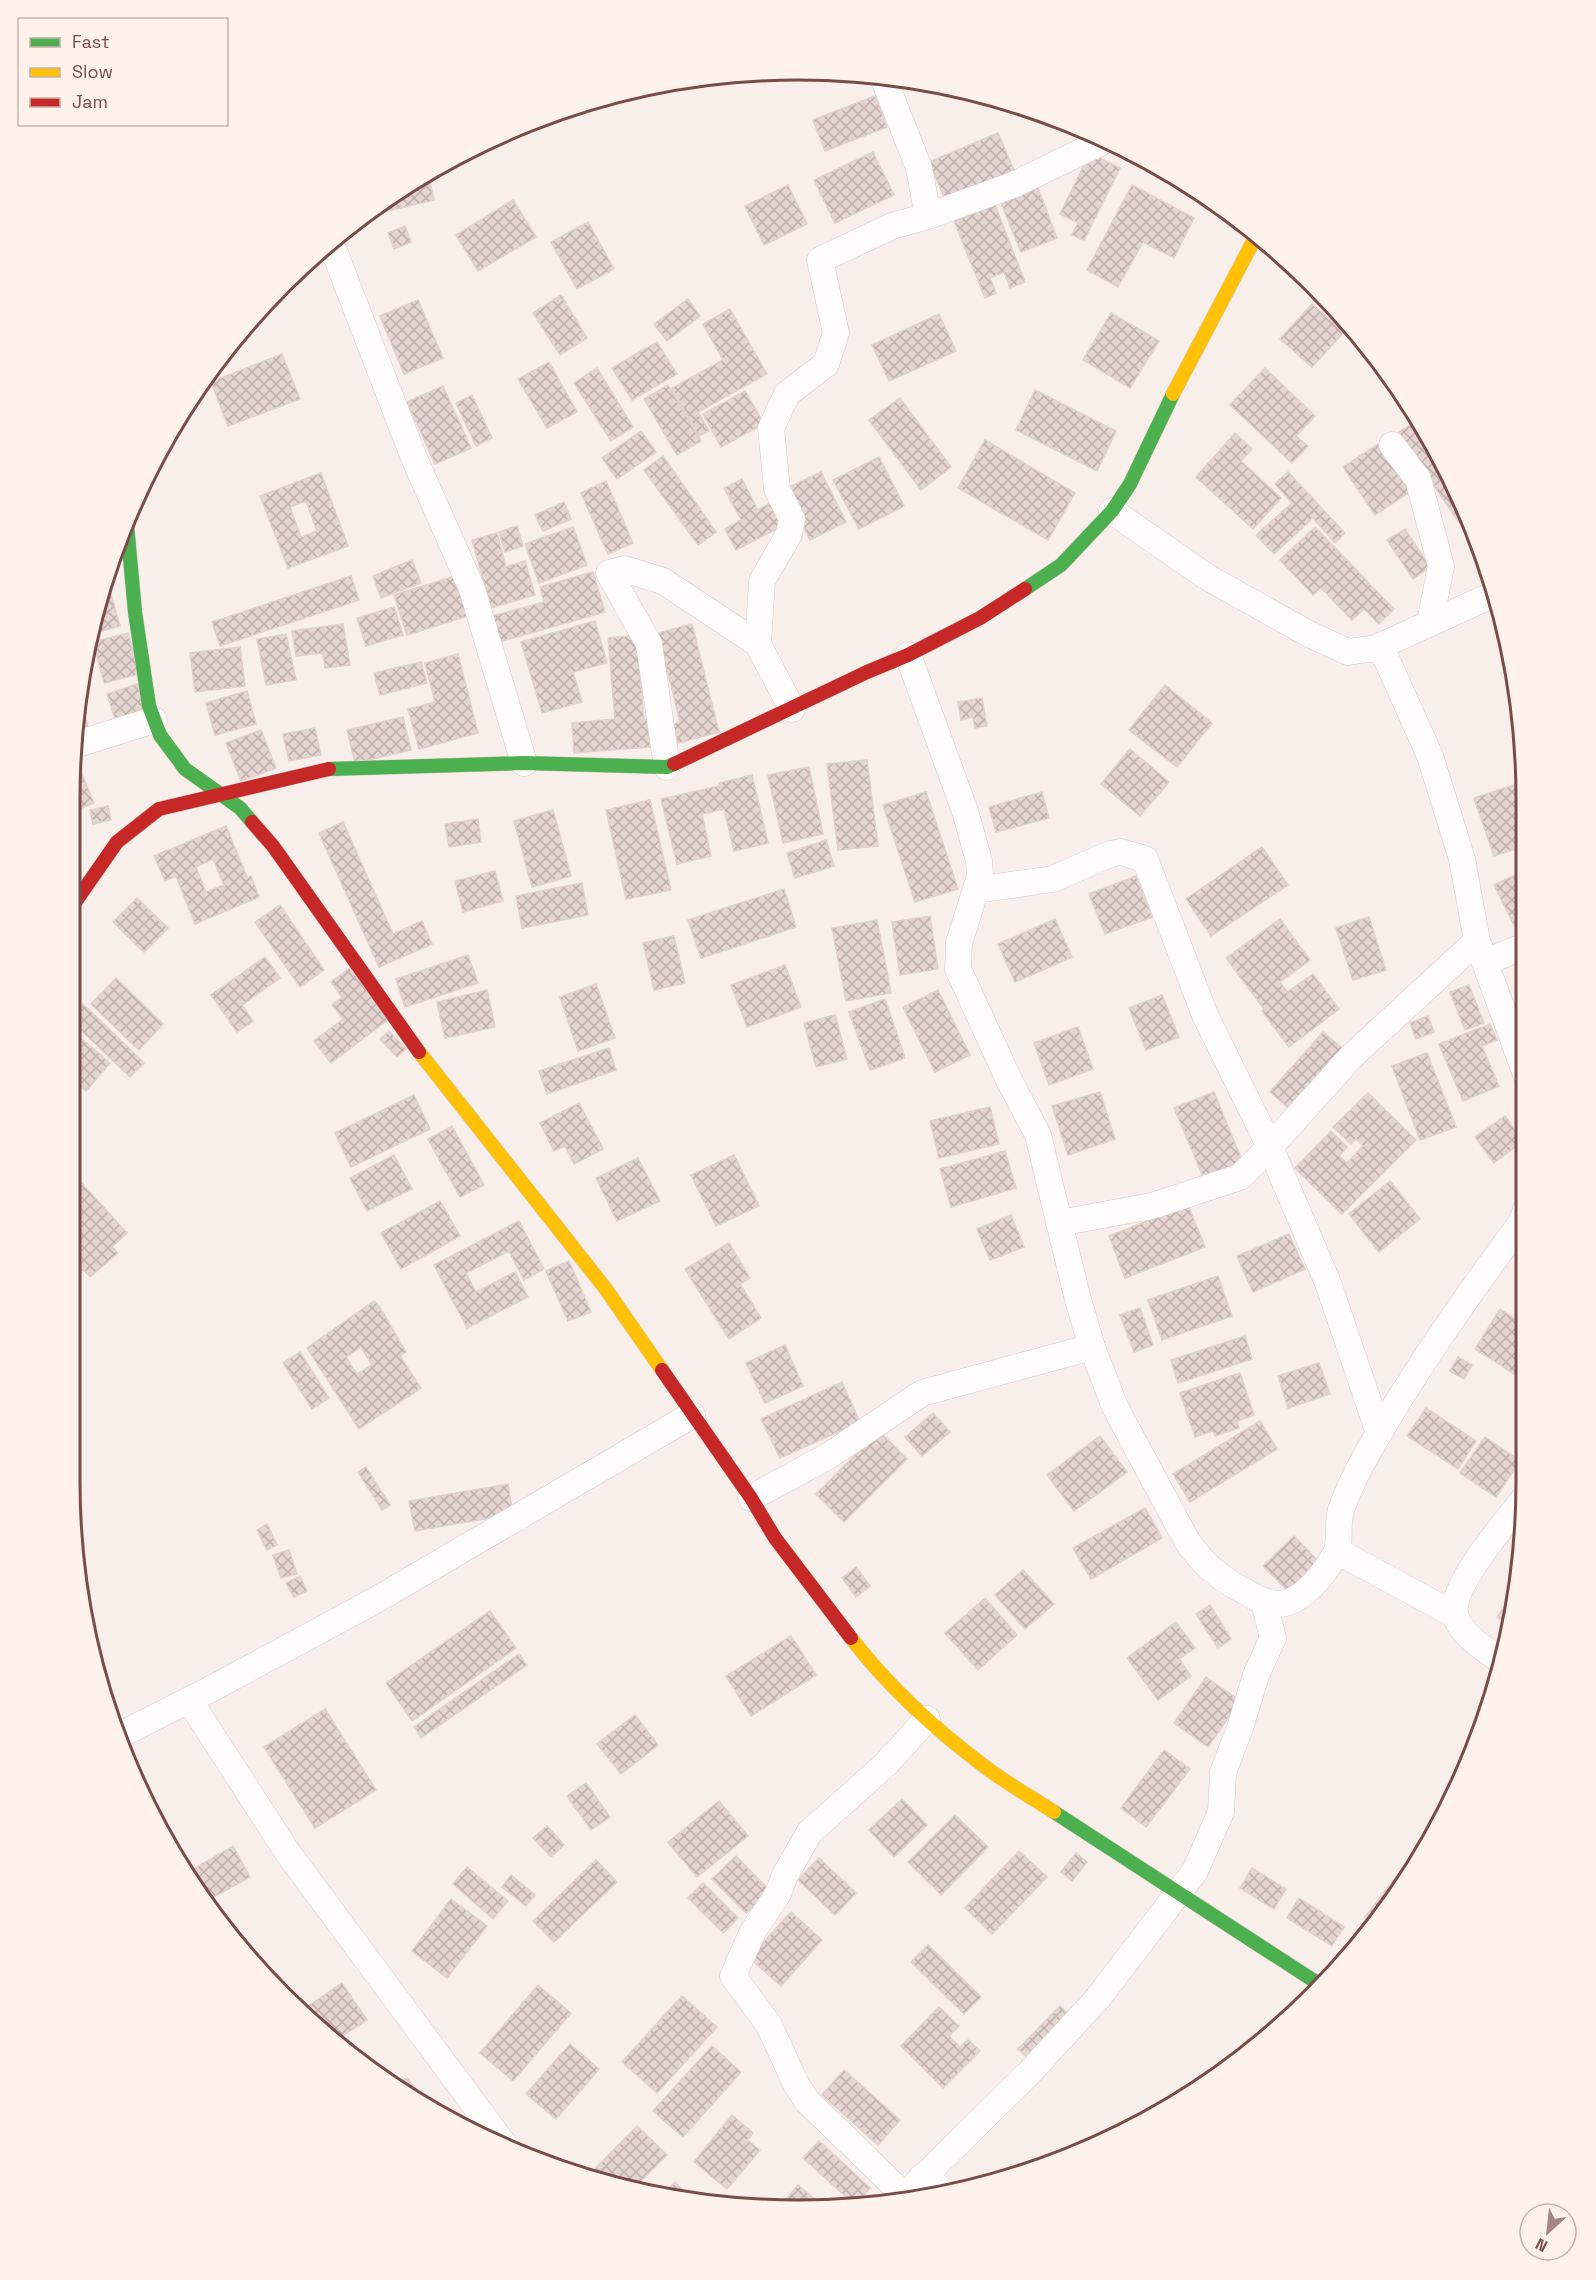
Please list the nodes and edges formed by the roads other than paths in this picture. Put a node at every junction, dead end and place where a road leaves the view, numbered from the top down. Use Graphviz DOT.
graph roads {
  1 [pos="886,85"];
  2 [pos="1096,145"];
  3 [pos="928,216"];
  4 [pos="1253,242"];
  5 [pos="334,250"];
  6 [pos="1392,445"];
  7 [pos="1112,511"];
  8 [pos="128,538"];
  9 [pos="1487,597"];
  10 [pos="1430,622"];
  11 [pos="758,644"];
  12 [pos="1376,648"];
  13 [pos="908,655"];
  14 [pos="792,709"];
  15 [pos="154,720"];
  16 [pos="82,743"];
  17 [pos="524,764"];
  18 [pos="667,767"];
  19 [pos="220,794"];
  20 [pos="976,890"];
  21 [pos="80,894"];
  22 [pos="1516,947"];
  23 [pos="1481,952"];
  24 [pos="1516,1047"];
  25 [pos="1270,1147"];
  26 [pos="1059,1223"];
  27 [pos="1516,1230"];
  28 [pos="1092,1347"];
  29 [pos="692,1415"];
  30 [pos="1379,1433"];
  31 [pos="751,1498"];
  32 [pos="1515,1511"];
  33 [pos="1337,1551"];
  34 [pos="1295,1598"];
  35 [pos="1264,1602"];
  36 [pos="1455,1616"];
  37 [pos="1273,1638"];
  38 [pos="1495,1656"];
  39 [pos="189,1700"];
  40 [pos="927,1719"];
  41 [pos="125,1732"];
  42 [pos="1179,1894"];
  43 [pos="1315,1981"];
  44 [pos="496,2133"];
  45 [pos="922,2177"];
  46 [pos="937,2187"];
  47 [pos="907,2192"];
  48 [pos="896,2193"];
  1 -- 3 [label="street"];
  2 -- 3 [label="street"];
  3 -- 11 [label="street"];
  4 -- 7 [label="street"];
  5 -- 17 [label="street"];
  6 -- 10 [label="street"];
  7 -- 12 [label="street"];
  7 -- 13 [label="street"];
  8 -- 15 [label="street"];
  9 -- 10 [label="street"];
  10 -- 12 [label="street"];
  11 -- 14 [label="street"];
  11 -- 18 [label="street"];
  12 -- 23 [label="street"];
  13 -- 14 [label="street"];
  13 -- 20 [label="street"];
  14 -- 18 [label="street"];
  15 -- 16 [label="street"];
  15 -- 19 [label="street"];
  17 -- 18 [label="street"];
  17 -- 19 [label="street"];
  19 -- 21 [label="street"];
  19 -- 29 [label="street"];
  20 -- 25 [label="street"];
  20 -- 26 [label="street"];
  22 -- 23 [label="street"];
  23 -- 24 [label="street"];
  23 -- 25 [label="street"];
  25 -- 26 [label="street"];
  25 -- 30 [label="street"];
  26 -- 28 [label="street"];
  27 -- 30 [label="street"];
  28 -- 31 [label="street"];
  28 -- 35 [label="street"];
  29 -- 31 [label="street"];
  29 -- 39 [label="street"];
  30 -- 33 [label="street"];
  31 -- 40 [label="street"];
  32 -- 36 [label="street"];
  33 -- 34 [label="street"];
  33 -- 36 [label="street"];
  34 -- 35 [label="street"];
  34 -- 37 [label="street"];
  35 -- 37 [label="street"];
  36 -- 38 [label="street"];
  37 -- 42 [label="street"];
  39 -- 41 [label="street"];
  39 -- 44 [label="street"];
  40 -- 42 [label="street"];
  40 -- 48 [label="street"];
  42 -- 43 [label="street"];
  42 -- 45 [label="street"];
  45 -- 46 [label="street"];
  45 -- 47 [label="street"];
}
